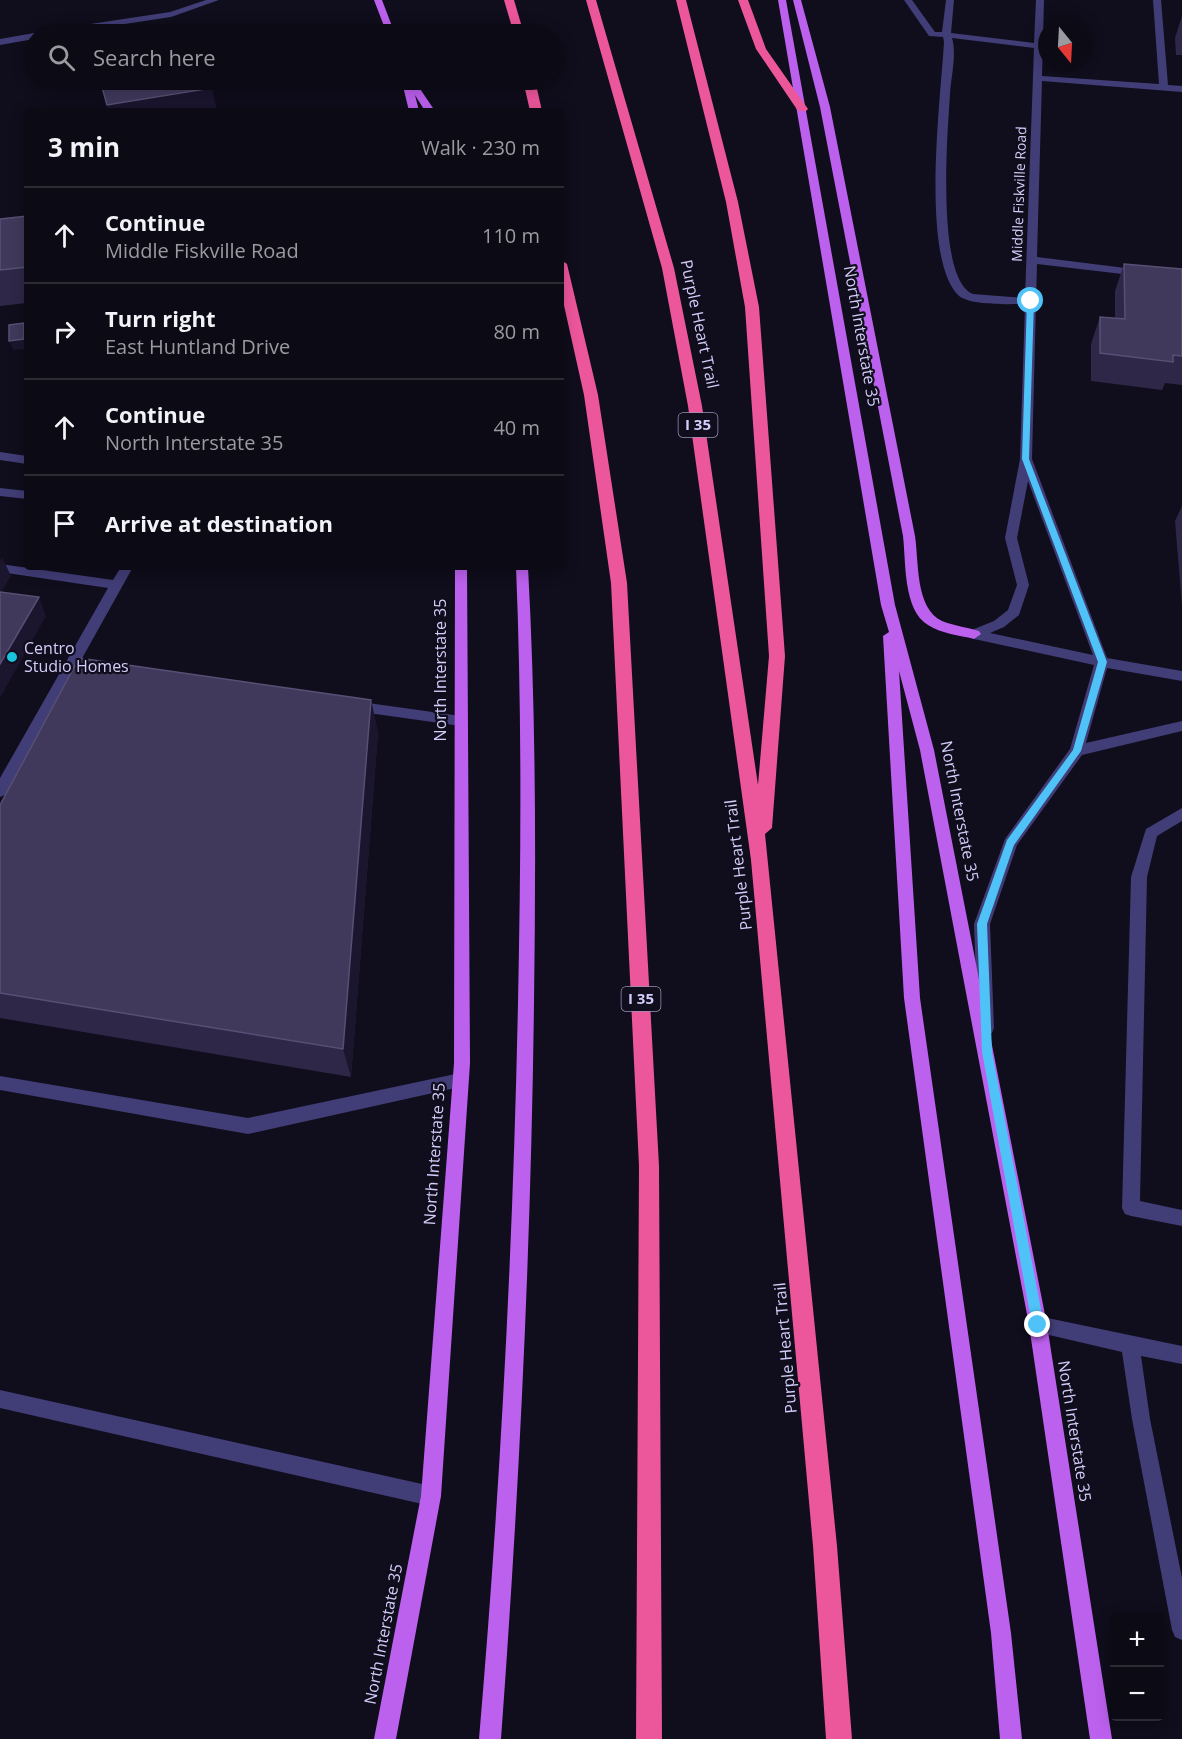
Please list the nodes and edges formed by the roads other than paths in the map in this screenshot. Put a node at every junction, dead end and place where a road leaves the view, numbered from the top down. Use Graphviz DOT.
graph roads {
  1 [pos="215,0"];
  2 [pos="378,0"];
  3 [pos="509,0"];
  4 [pos="591,0"];
  5 [pos="673,0"];
  6 [pos="681,0"];
  7 [pos="743,0"];
  8 [pos="782,0"];
  9 [pos="797,0"];
  10 [pos="908,0"];
  11 [pos="950,0"];
  12 [pos="1040,0"];
  13 [pos="1157,0"];
  14 [pos="1039,18"];
  15 [pos="108,24"];
  16 [pos="387,24"];
  17 [pos="516,24"];
  18 [pos="686,25"];
  19 [pos="946,35"];
  20 [pos="24,38"];
  21 [pos="0,42"];
  22 [pos="1038,46"];
  23 [pos="1037,78"];
  24 [pos="1164,88"];
  25 [pos="1182,89"];
  26 [pos="410,90"];
  27 [pos="415,90"];
  28 [pos="532,90"];
  29 [pos="413,108"];
  30 [pos="428,108"];
  31 [pos="535,108"];
  32 [pos="802,109"];
  33 [pos="1032,260"];
  34 [pos="564,277"];
  35 [pos="1182,278"];
  36 [pos="1031,301"];
  37 [pos="0,456"];
  38 [pos="1026,459"];
  39 [pos="24,460"];
  40 [pos="0,492"];
  41 [pos="24,495"];
  42 [pos="0,568"];
  43 [pos="125,570"];
  44 [pos="461,570"];
  45 [pos="522,570"];
  46 [pos="116,585"];
  47 [pos="888,605"];
  48 [pos="974,634"];
  49 [pos="1102,662"];
  50 [pos="71,666"];
  51 [pos="106,671"];
  52 [pos="1182,676"];
  53 [pos="339,704"];
  54 [pos="461,721"];
  55 [pos="1182,726"];
  56 [pos="1077,751"];
  57 [pos="0,791"];
  58 [pos="1182,814"];
  59 [pos="760,860"];
  60 [pos="987,1052"];
  61 [pos="460,1080"];
  62 [pos="0,1083"];
  63 [pos="1182,1218"];
  64 [pos="1038,1325"];
  65 [pos="1130,1345"];
  66 [pos="1182,1355"];
  67 [pos="0,1399"];
  68 [pos="431,1496"];
  69 [pos="1182,1630"];
  70 [pos="385,1739"];
  71 [pos="490,1739"];
  72 [pos="649,1739"];
  73 [pos="839,1739"];
  74 [pos="1011,1739"];
  75 [pos="1101,1739"];
  1 -- 15 [label="street"];
  2 -- 16 [label="main road"];
  3 -- 17 [label="highway"];
  4 -- 59 [label="highway, Purple Heart Trail / I 35"];
  5 -- 18 [label="highway"];
  6 -- 18 [label="highway"];
  7 -- 32 [label="highway"];
  8 -- 32 [label="main road, North Interstate 35"];
  9 -- 48 [label="main road"];
  10 -- 19 [label="street"];
  11 -- 19 [label="street"];
  12 -- 14 [label="street, Middle Fiskville Road"];
  13 -- 24 [label="street"];
  18 -- 59 [label="highway"];
  19 -- 22 [label="street"];
  19 -- 36 [label="street"];
  20 -- 21 [label="street"];
  22 -- 23 [label="street, Middle Fiskville Road"];
  23 -- 24 [label="street"];
  23 -- 33 [label="street, Middle Fiskville Road"];
  24 -- 25 [label="street"];
  26 -- 29 [label="main road"];
  27 -- 30 [label="main road"];
  28 -- 31 [label="highway"];
  32 -- 47 [label="main road, North Interstate 35"];
  33 -- 35 [label="street"];
  33 -- 36 [label="street, Middle Fiskville Road"];
  34 -- 72 [label="highway, I 35"];
  36 -- 38 [label="street, Middle Fiskville Road"];
  37 -- 39 [label="street"];
  38 -- 48 [label="street"];
  38 -- 49 [label="street, Middle Fiskville Road"];
  40 -- 41 [label="street"];
  42 -- 46 [label="street"];
  43 -- 46 [label="street"];
  44 -- 54 [label="main road, North Interstate 35"];
  45 -- 71 [label="main road"];
  46 -- 50 [label="street"];
  47 -- 60 [label="main road, North Interstate 35"];
  47 -- 74 [label="main road"];
  48 -- 49 [label="street"];
  49 -- 52 [label="street"];
  49 -- 56 [label="street"];
  50 -- 51 [label="street"];
  50 -- 57 [label="street"];
  53 -- 54 [label="street"];
  54 -- 61 [label="main road, North Interstate 35"];
  55 -- 56 [label="street"];
  56 -- 60 [label="street"];
  58 -- 63 [label="street"];
  59 -- 73 [label="highway, Purple Heart Trail / I 35"];
  60 -- 64 [label="main road, North Interstate 35"];
  61 -- 62 [label="street"];
  61 -- 68 [label="main road, North Interstate 35"];
  64 -- 65 [label="street"];
  64 -- 75 [label="main road, North Interstate 35"];
  65 -- 66 [label="street"];
  65 -- 69 [label="street"];
  67 -- 68 [label="street"];
  68 -- 70 [label="main road, North Interstate 35"];
}
